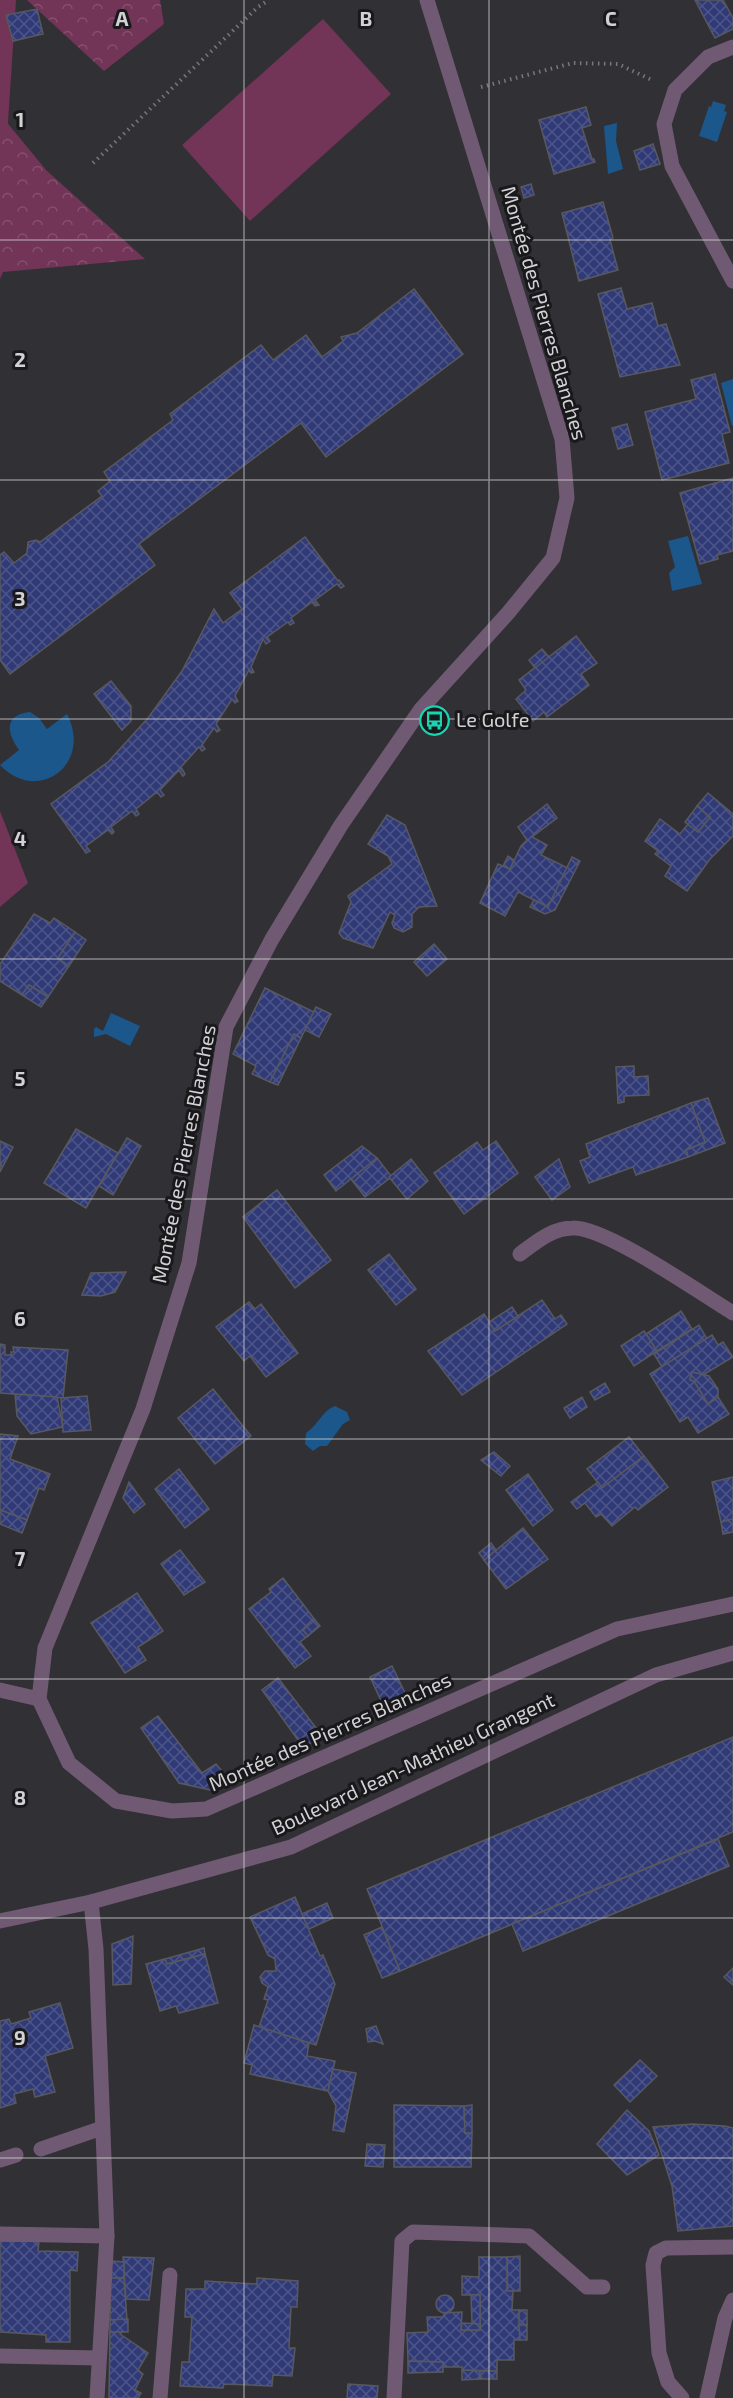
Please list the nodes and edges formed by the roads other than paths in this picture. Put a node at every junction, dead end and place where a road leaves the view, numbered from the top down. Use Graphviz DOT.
graph roads {
  1 [pos="428,0"];
  2 [pos="733,47"];
  3 [pos="733,281"];
  4 [pos="520,1254"];
  5 [pos="733,1313"];
  6 [pos="733,1604"];
  7 [pos="733,1653"];
  8 [pos="0,1690"];
  9 [pos="39,1699"];
  10 [pos="91,1902"];
  11 [pos="0,1921"];
  12 [pos="102,2128"];
  13 [pos="41,2149"];
  14 [pos="16,2155"];
  15 [pos="0,2160"];
  16 [pos="0,2234"];
  17 [pos="107,2236"];
  18 [pos="733,2247"];
  19 [pos="170,2275"];
  20 [pos="603,2287"];
  21 [pos="733,2300"];
  22 [pos="729,2317"];
  23 [pos="0,2356"];
  24 [pos="99,2358"];
  25 [pos="97,2398"];
  26 [pos="160,2398"];
  27 [pos="394,2398"];
  28 [pos="682,2398"];
  29 [pos="707,2398"];
  1 -- 9 [label="street, Montée des Pierres Blanches"];
  2 -- 3 [label="street"];
  4 -- 5 [label="street"];
  6 -- 9 [label="street, Montée des Pierres Blanches"];
  7 -- 10 [label="street, Boulevard Jean-Mathieu Grangent"];
  8 -- 9 [label="street"];
  10 -- 11 [label="street, Boulevard Jean-Mathieu Grangent"];
  10 -- 12 [label="street"];
  12 -- 13 [label="street"];
  12 -- 17 [label="street"];
  14 -- 15 [label="street"];
  16 -- 17 [label="street"];
  17 -- 24 [label="street"];
  18 -- 28 [label="street"];
  19 -- 26 [label="street"];
  20 -- 27 [label="street"];
  21 -- 22 [label="street"];
  22 -- 29 [label="street"];
  23 -- 24 [label="street"];
  24 -- 25 [label="street"];
}
